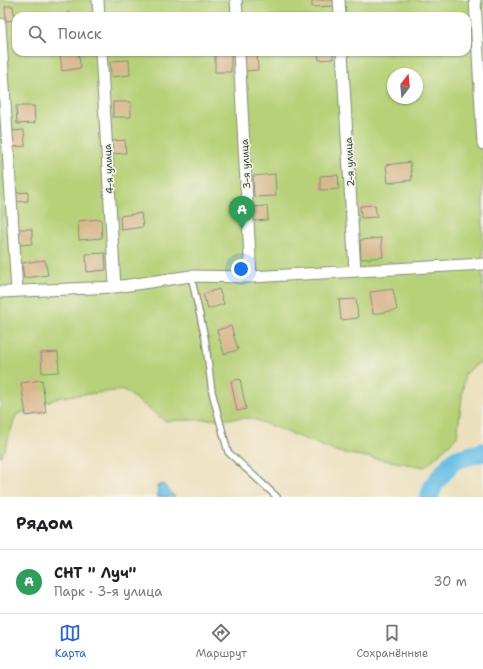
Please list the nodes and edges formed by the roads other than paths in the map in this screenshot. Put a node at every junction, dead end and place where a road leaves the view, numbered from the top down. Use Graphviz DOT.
graph roads {
  1 [pos="98,0"];
  2 [pos="236,0"];
  3 [pos="339,0"];
  4 [pos="475,0"];
  5 [pos="99,12"];
  6 [pos="237,12"];
  7 [pos="340,12"];
  8 [pos="0,24"];
  9 [pos="101,56"];
  10 [pos="239,56"];
  11 [pos="342,56"];
  12 [pos="483,144"];
  13 [pos="483,264"];
  14 [pos="355,271"];
  15 [pos="191,276"];
  16 [pos="251,277"];
  17 [pos="115,287"];
  18 [pos="17,291"];
  19 [pos="0,292"];
  20 [pos="277,497"];
  1 -- 5 [label="street"];
  2 -- 6 [label="street"];
  3 -- 7 [label="street"];
  4 -- 12 [label="street"];
  8 -- 18 [label="street"];
  9 -- 17 [label="street, 4-я улица"];
  10 -- 16 [label="street, 3-я улица"];
  11 -- 14 [label="street, 2-я улица"];
  13 -- 14 [label="street"];
  14 -- 16 [label="street"];
  15 -- 16 [label="street"];
  15 -- 17 [label="street"];
  15 -- 20 [label="lane"];
  17 -- 18 [label="street"];
  18 -- 19 [label="street"];
}
